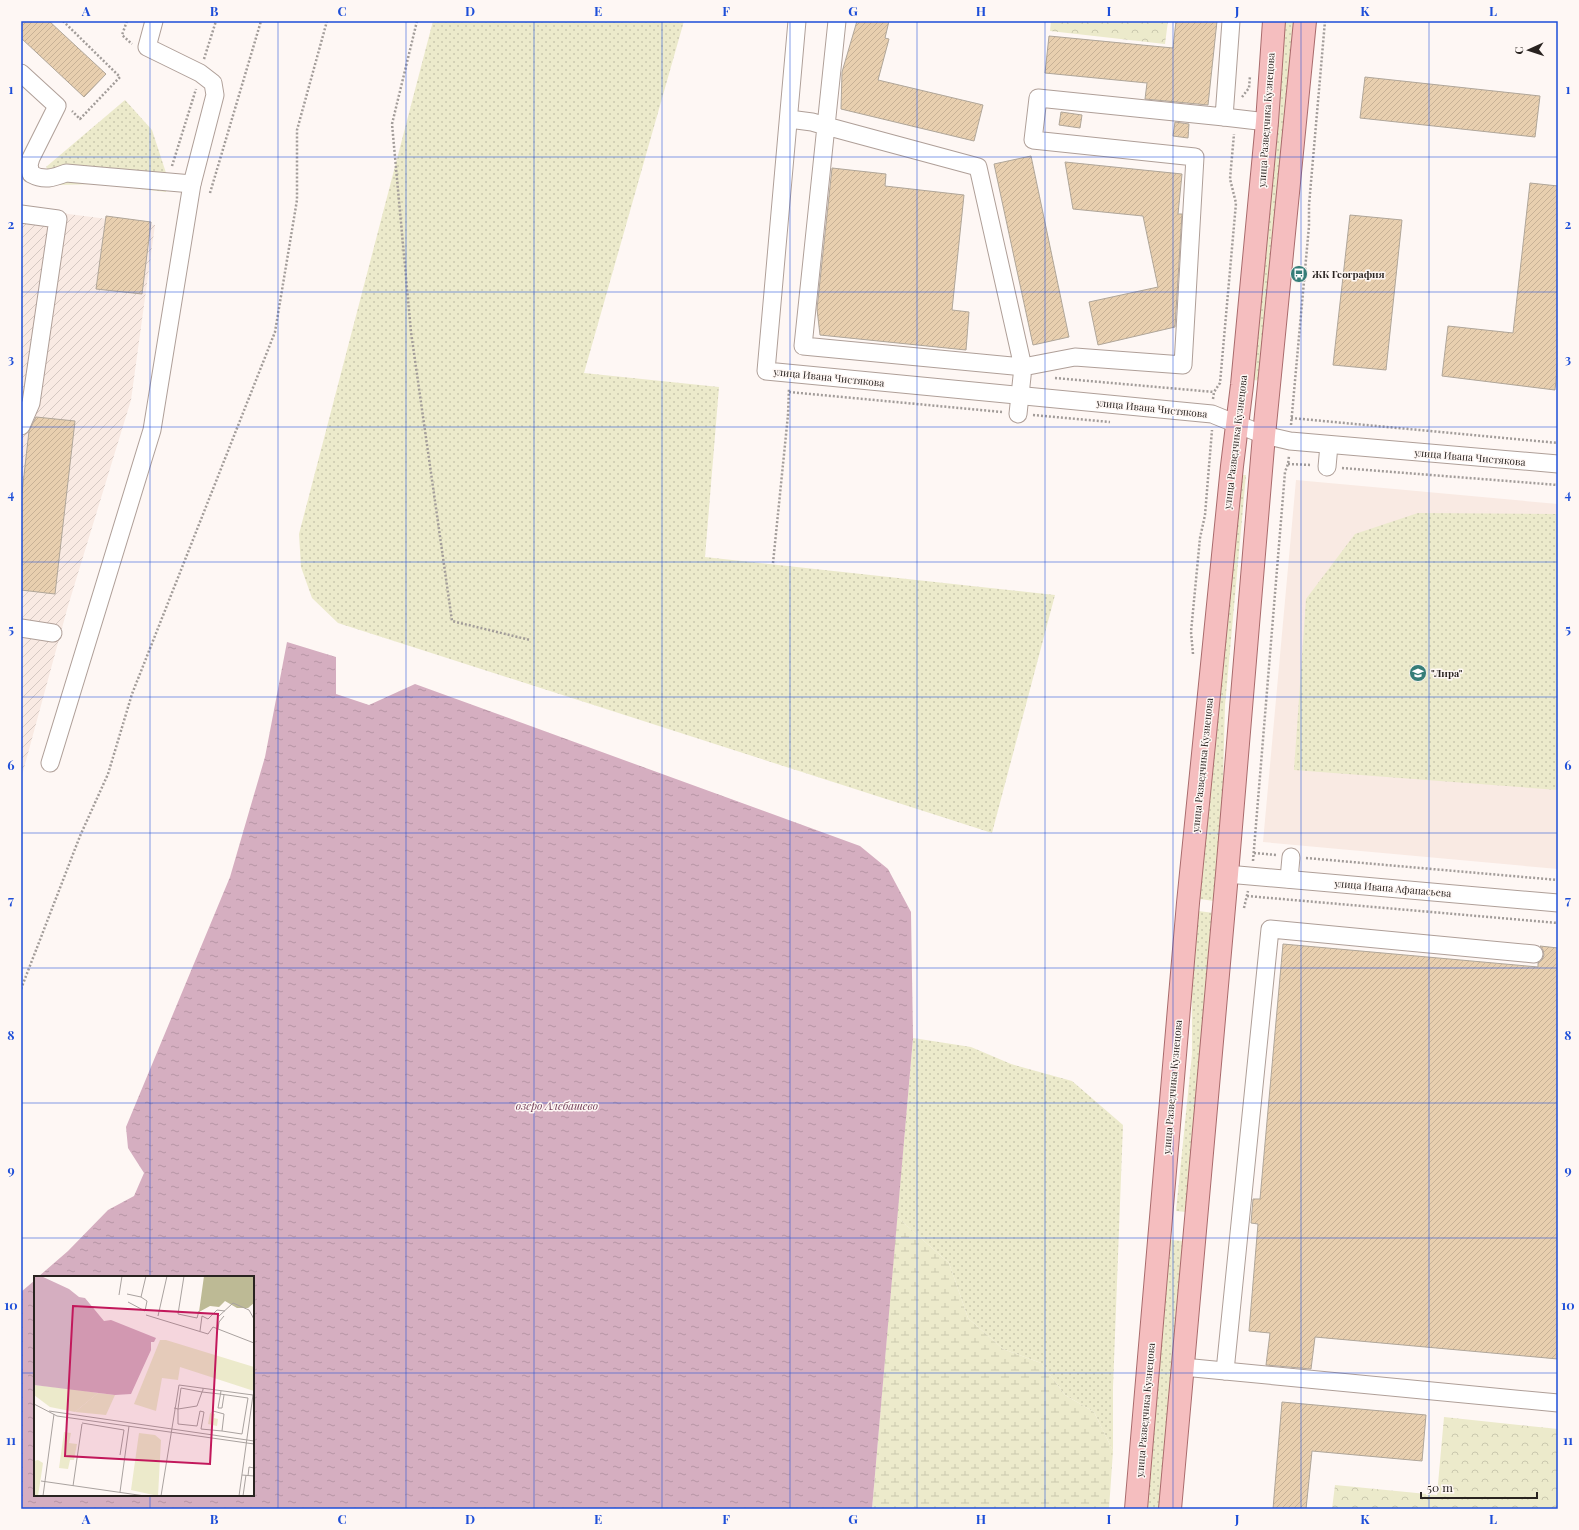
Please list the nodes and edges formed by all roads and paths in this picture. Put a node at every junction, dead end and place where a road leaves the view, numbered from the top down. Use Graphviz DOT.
graph roads {
  1 [pos="63,21"];
  2 [pos="154,21"];
  3 [pos="216,21"];
  4 [pos="261,21"];
  5 [pos="326,21"];
  6 [pos="417,21"];
  7 [pos="797,21"];
  8 [pos="837,21"];
  9 [pos="1231,21"];
  10 [pos="1274,21"];
  11 [pos="1305,21"];
  12 [pos="1325,21"];
  13 [pos="21,73"];
  14 [pos="200,73"];
  15 [pos="57,106"];
  16 [pos="1224,117"];
  17 [pos="789,119"];
  18 [pos="1268,122"];
  19 [pos="826,126"];
  20 [pos="172,169"];
  21 [pos="192,184"];
  22 [pos="210,192"];
  23 [pos="21,214"];
  24 [pos="1023,367"];
  25 [pos="789,392"];
  26 [pos="1020,395"];
  27 [pos="1018,414"];
  28 [pos="1291,418"];
  29 [pos="1111,422"];
  30 [pos="1238,425"];
  31 [pos="21,426"];
  32 [pos="1204,430"];
  33 [pos="1212,431"];
  34 [pos="1264,435"];
  35 [pos="1290,441"];
  36 [pos="1558,442"];
  37 [pos="1329,444"];
  38 [pos="1288,464"];
  39 [pos="1558,464"];
  40 [pos="1327,466"];
  41 [pos="1558,485"];
  42 [pos="21,628"];
  43 [pos="53,633"];
  44 [pos="530,640"];
  45 [pos="50,763"];
  46 [pos="1254,853"];
  47 [pos="1291,856"];
  48 [pos="1227,874"];
  49 [pos="1252,876"];
  50 [pos="1289,879"];
  51 [pos="1558,880"];
  52 [pos="1247,896"];
  53 [pos="1558,903"];
  54 [pos="1244,908"];
  55 [pos="1558,923"];
  56 [pos="1534,954"];
  57 [pos="21,988"];
  58 [pos="1163,1202"];
  59 [pos="1197,1205"];
  60 [pos="1183,1367"];
  61 [pos="1225,1371"];
  62 [pos="1558,1403"];
  63 [pos="1136,1509"];
  64 [pos="1170,1509"];
  1 -- 15 [label="path"];
  2 -- 14 [label="street"];
  3 -- 14 [label="path"];
  4 -- 22 [label="path"];
  5 -- 57 [label="path"];
  6 -- 44 [label="path"];
  7 -- 17 [label="street"];
  8 -- 19 [label="street"];
  9 -- 16 [label="street"];
  10 -- 18 [label="main road, улица Разведчика Кузнецова"];
  11 -- 34 [label="main road"];
  12 -- 28 [label="path"];
  13 -- 15 [label="street"];
  14 -- 20 [label="path"];
  14 -- 21 [label="street"];
  15 -- 21 [label="street"];
  16 -- 18 [label="street"];
  16 -- 24 [label="street"];
  17 -- 19 [label="street"];
  17 -- 26 [label="street, улица Ивана Чистякова"];
  18 -- 30 [label="main road, улица Разведчика Кузнецова"];
  19 -- 24 [label="street"];
  19 -- 24 [label="street"];
  21 -- 45 [label="street"];
  23 -- 31 [label="street"];
  24 -- 26 [label="street"];
  25 -- 27 [label="path"];
  26 -- 27 [label="street"];
  26 -- 30 [label="street, улица Ивана Чистякова"];
  27 -- 29 [label="path"];
  28 -- 35 [label="path"];
  28 -- 36 [label="path"];
  30 -- 34 [label="street, улица Ивана Чистякова"];
  30 -- 58 [label="main road, улица Разведчика Кузнецова"];
  32 -- 33 [label="path"];
  34 -- 35 [label="street, улица Ивана Чистякова"];
  34 -- 48 [label="main road"];
  35 -- 37 [label="street, улица Ивана Чистякова"];
  35 -- 38 [label="path"];
  37 -- 39 [label="street, улица Ивана Чистякова"];
  37 -- 40 [label="street"];
  38 -- 40 [label="path"];
  38 -- 46 [label="path"];
  40 -- 41 [label="path"];
  42 -- 43 [label="street"];
  46 -- 47 [label="path"];
  46 -- 49 [label="path"];
  47 -- 50 [label="street"];
  47 -- 51 [label="path"];
  48 -- 49 [label="street, улица Ивана Афанасьева"];
  48 -- 59 [label="main road"];
  49 -- 50 [label="street, улица Ивана Афанасьева"];
  49 -- 52 [label="path"];
  50 -- 53 [label="street, улица Ивана Афанасьева"];
  52 -- 54 [label="path"];
  52 -- 55 [label="path"];
  56 -- 61 [label="street"];
  58 -- 59 [label="main road"];
  58 -- 63 [label="main road, улица Разведчика Кузнецова"];
  59 -- 60 [label="main road"];
  60 -- 61 [label="street"];
  60 -- 64 [label="main road"];
  61 -- 62 [label="street"];
}
